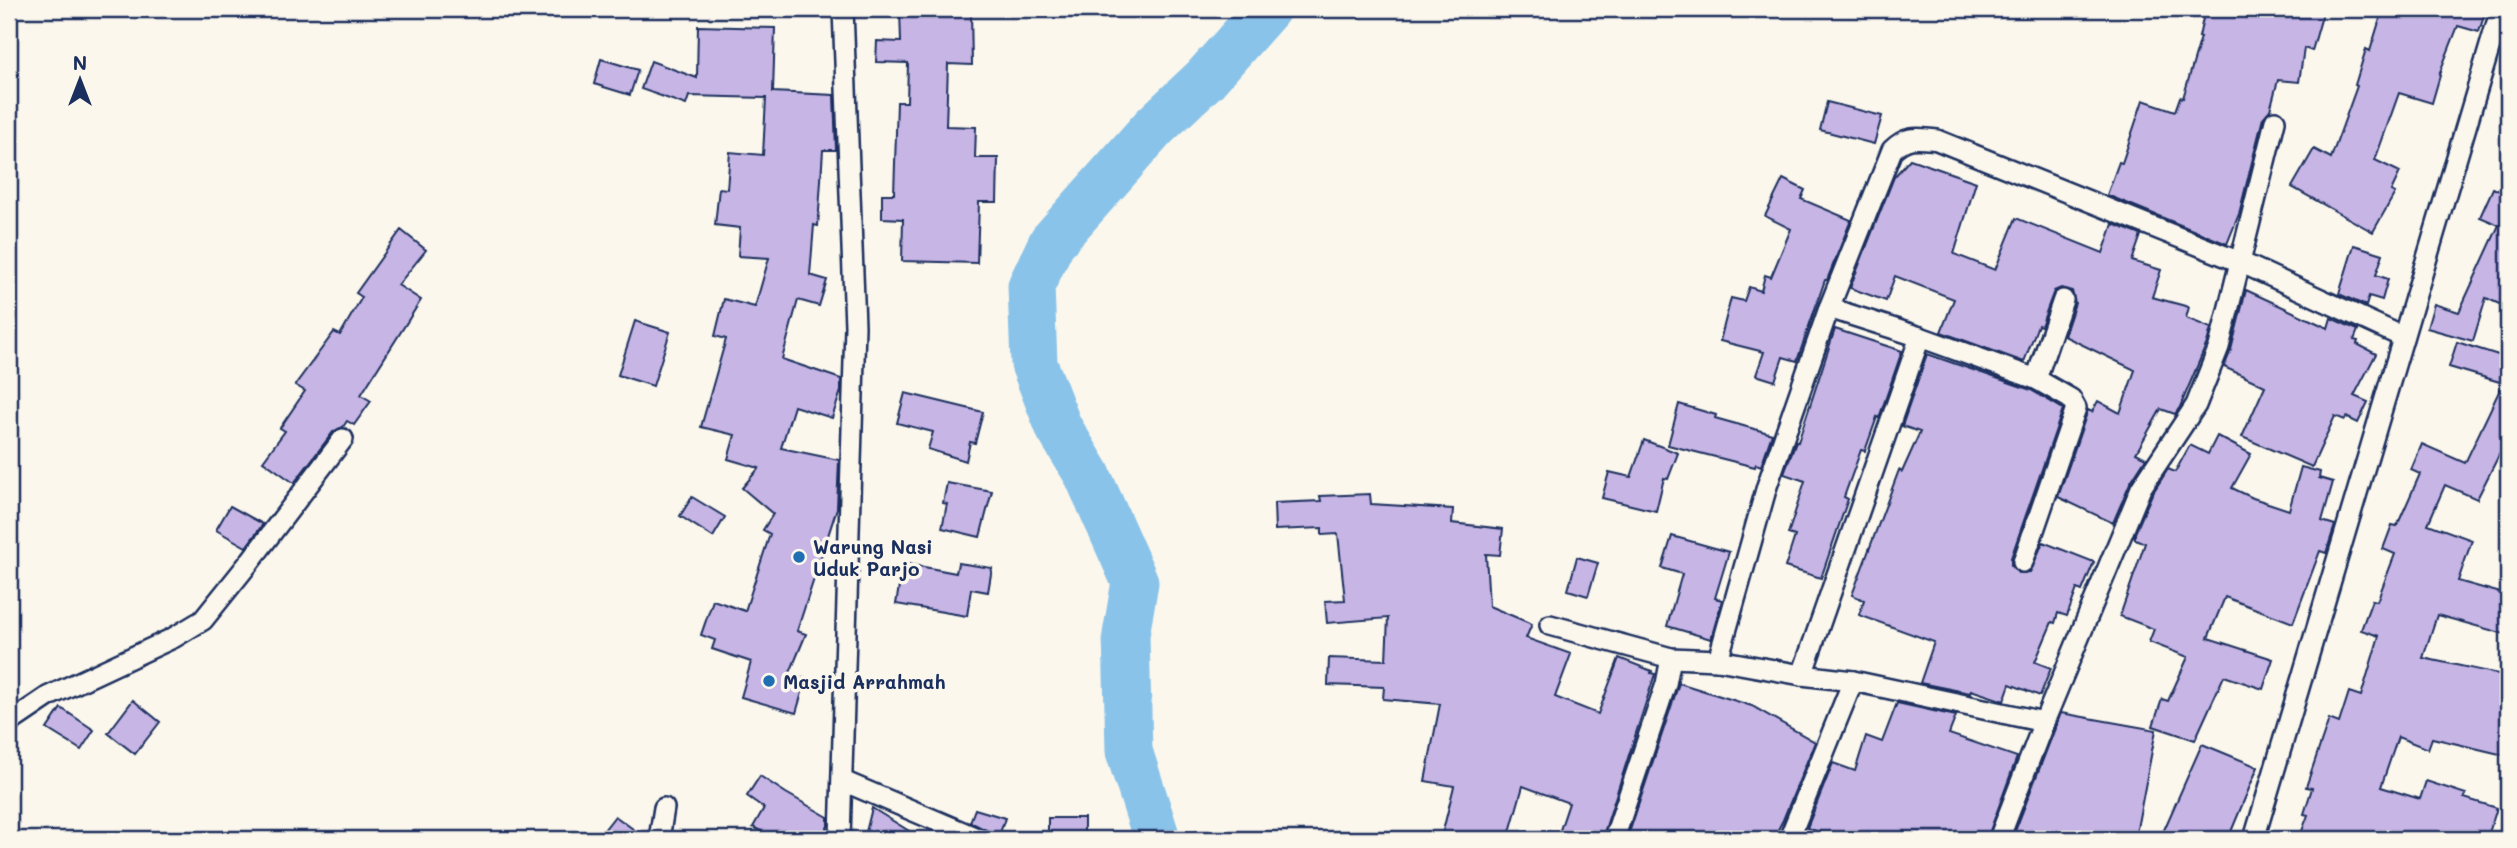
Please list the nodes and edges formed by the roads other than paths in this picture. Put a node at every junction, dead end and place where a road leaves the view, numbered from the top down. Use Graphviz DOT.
graph roads {
  1 [pos="843,9"];
  2 [pos="2501,9"];
  3 [pos="2275,121"];
  4 [pos="2239,262"];
  5 [pos="2063,300"];
  6 [pos="1829,308"];
  7 [pos="1920,337"];
  8 [pos="2403,337"];
  9 [pos="2036,379"];
  10 [pos="343,439"];
  11 [pos="2022,562"];
  12 [pos="1550,625"];
  13 [pos="1671,658"];
  14 [pos="1718,660"];
  15 [pos="1802,675"];
  16 [pos="1853,681"];
  17 [pos="2044,722"];
  18 [pos="9,723"];
  19 [pos="843,781"];
  20 [pos="664,808"];
  21 [pos="659,839"];
  22 [pos="840,839"];
  23 [pos="979,839"];
  24 [pos="1614,839"];
  25 [pos="1789,839"];
  26 [pos="1999,839"];
  27 [pos="2255,839"];
  1 -- 19 [label="street"];
  2 -- 8 [label="street"];
  3 -- 4 [label="street"];
  4 -- 6 [label="street"];
  4 -- 8 [label="street"];
  4 -- 17 [label="street"];
  5 -- 9 [label="street"];
  6 -- 7 [label="street"];
  6 -- 14 [label="street"];
  7 -- 9 [label="street"];
  7 -- 15 [label="street"];
  8 -- 27 [label="street"];
  9 -- 11 [label="street"];
  10 -- 18 [label="street"];
  12 -- 13 [label="street"];
  13 -- 14 [label="street"];
  13 -- 24 [label="street"];
  14 -- 15 [label="street"];
  15 -- 16 [label="street"];
  16 -- 17 [label="street"];
  16 -- 25 [label="street"];
  17 -- 26 [label="street"];
  19 -- 22 [label="street"];
  19 -- 23 [label="street"];
  20 -- 21 [label="street"];
}
